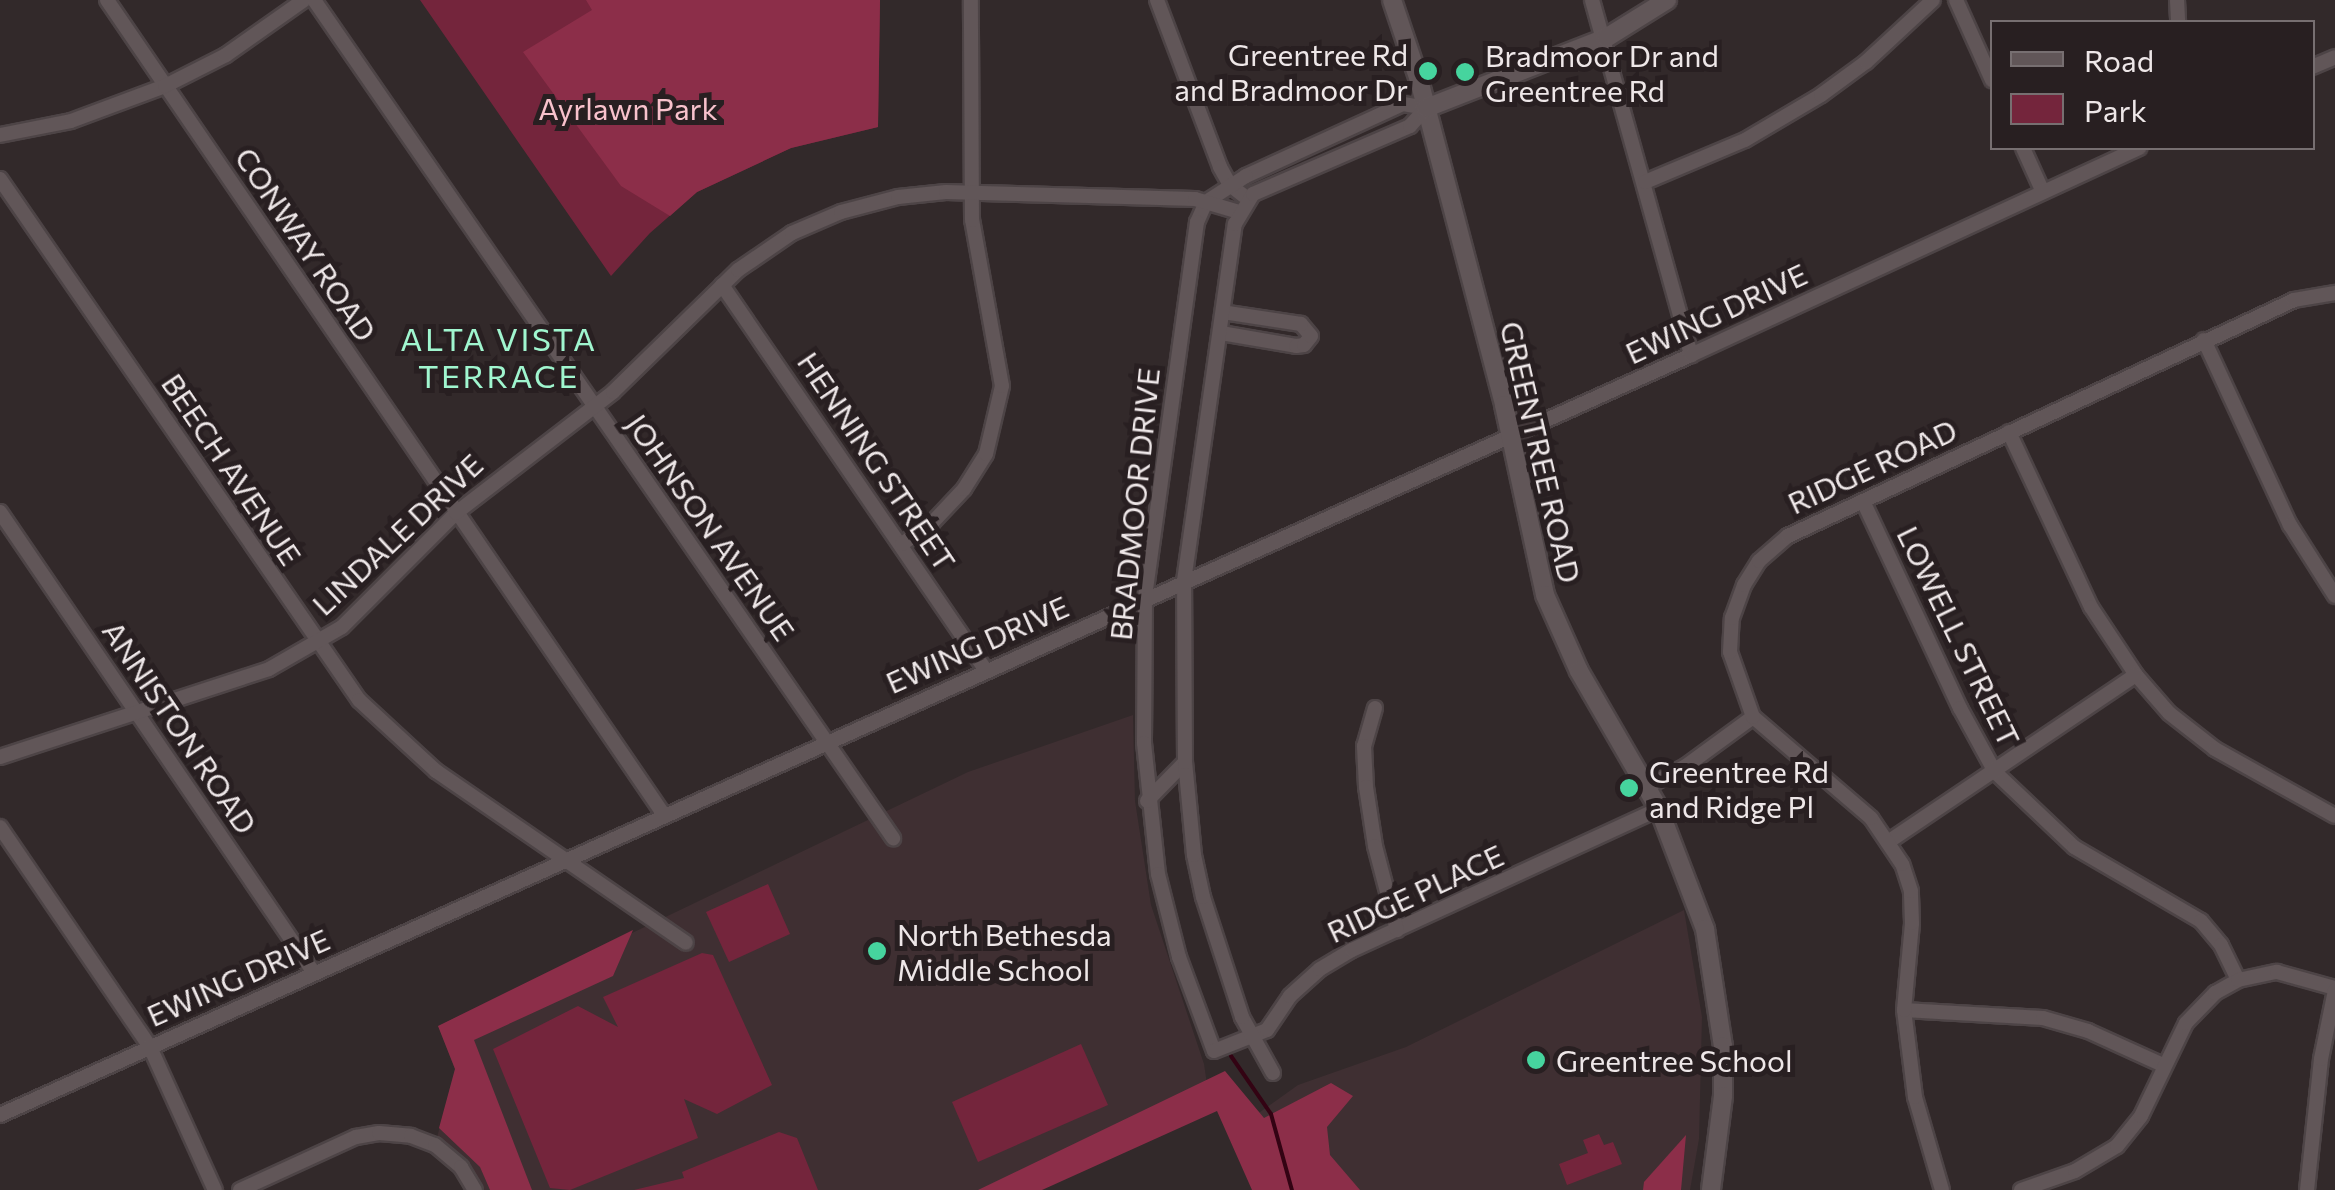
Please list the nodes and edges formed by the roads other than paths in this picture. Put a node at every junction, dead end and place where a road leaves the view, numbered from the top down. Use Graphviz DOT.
graph roads {
  1 [pos="107,0"];
  2 [pos="304,0"];
  3 [pos="314,0"];
  4 [pos="971,0"];
  5 [pos="1157,0"];
  6 [pos="1392,0"];
  7 [pos="1592,0"];
  8 [pos="1667,0"];
  9 [pos="1933,0"];
  10 [pos="1956,0"];
  11 [pos="1606,38"];
  12 [pos="1990,76"];
  13 [pos="166,86"];
  14 [pos="1426,108"];
  15 [pos="0,135"];
  16 [pos="2024,150"];
  17 [pos="2135,150"];
  18 [pos="0,179"];
  19 [pos="1645,182"];
  20 [pos="1230,184"];
  21 [pos="2043,192"];
  22 [pos="970,193"];
  23 [pos="1248,199"];
  24 [pos="1206,202"];
  25 [pos="1239,212"];
  26 [pos="722,285"];
  27 [pos="2335,293"];
  28 [pos="1223,312"];
  29 [pos="1221,333"];
  30 [pos="2204,340"];
  31 [pos="1692,355"];
  32 [pos="595,406"];
  33 [pos="2008,432"];
  34 [pos="1511,436"];
  35 [pos="1862,501"];
  36 [pos="0,512"];
  37 [pos="456,512"];
  38 [pos="902,544"];
  39 [pos="1184,581"];
  40 [pos="2335,596"];
  41 [pos="1144,599"];
  42 [pos="318,642"];
  43 [pos="986,669"];
  44 [pos="2136,676"];
  45 [pos="1375,708"];
  46 [pos="138,713"];
  47 [pos="1753,717"];
  48 [pos="826,742"];
  49 [pos="0,757"];
  50 [pos="1185,762"];
  51 [pos="1995,772"];
  52 [pos="1648,786"];
  53 [pos="1147,801"];
  54 [pos="1660,809"];
  55 [pos="664,814"];
  56 [pos="2335,816"];
  57 [pos="0,826"];
  58 [pos="893,838"];
  59 [pos="1890,840"];
  60 [pos="563,861"];
  61 [pos="1397,930"];
  62 [pos="686,943"];
  63 [pos="314,973"];
  64 [pos="2238,980"];
  65 [pos="2335,989"];
  66 [pos="1904,1010"];
  67 [pos="1252,1037"];
  68 [pos="150,1048"];
  69 [pos="1214,1051"];
  70 [pos="2163,1065"];
  71 [pos="1274,1074"];
  72 [pos="0,1115"];
  73 [pos="215,1190"];
  74 [pos="240,1190"];
  75 [pos="476,1190"];
  76 [pos="1711,1190"];
  77 [pos="1942,1190"];
  78 [pos="2022,1190"];
  79 [pos="2308,1190"];
  1 -- 13 [label="street, CONWAY ROAD"];
  2 -- 13 [label="street"];
  3 -- 32 [label="street, JOHNSON AVENUE"];
  4 -- 22 [label="street"];
  5 -- 20 [label="street"];
  6 -- 14 [label="street, GREENTREE ROAD"];
  7 -- 11 [label="street"];
  8 -- 11 [label="street"];
  9 -- 19 [label="street"];
  10 -- 12 [label="street"];
  11 -- 14 [label="street"];
  11 -- 19 [label="street"];
  13 -- 15 [label="street"];
  13 -- 37 [label="street, CONWAY ROAD"];
  14 -- 20 [label="street"];
  14 -- 23 [label="street"];
  14 -- 34 [label="street, GREENTREE ROAD"];
  16 -- 21 [label="street"];
  17 -- 21 [label="street, EWING DRIVE"];
  18 -- 42 [label="street, BEECH AVENUE"];
  19 -- 31 [label="street"];
  20 -- 23 [label="street"];
  20 -- 24 [label="street"];
  21 -- 31 [label="street, EWING DRIVE"];
  22 -- 24 [label="street, LINDALE DRIVE"];
  22 -- 26 [label="street, LINDALE DRIVE"];
  22 -- 38 [label="street"];
  23 -- 25 [label="street, BRADMOOR DRIVE"];
  24 -- 25 [label="street, LINDALE DRIVE"];
  24 -- 41 [label="street, BRADMOOR DRIVE"];
  25 -- 28 [label="street, BRADMOOR DRIVE"];
  26 -- 32 [label="street, LINDALE DRIVE"];
  26 -- 38 [label="street, HENNING STREET"];
  27 -- 30 [label="street, RIDGE ROAD"];
  28 -- 29 [label="street, BRADMOOR DRIVE"];
  28 -- 29 [label="street"];
  29 -- 39 [label="street, BRADMOOR DRIVE"];
  30 -- 33 [label="street, RIDGE ROAD"];
  30 -- 40 [label="street"];
  31 -- 34 [label="street, EWING DRIVE"];
  32 -- 37 [label="street, LINDALE DRIVE"];
  32 -- 48 [label="street, JOHNSON AVENUE"];
  33 -- 35 [label="street, RIDGE ROAD"];
  33 -- 44 [label="street"];
  34 -- 39 [label="street, EWING DRIVE"];
  34 -- 52 [label="street, GREENTREE ROAD"];
  35 -- 47 [label="street, RIDGE ROAD"];
  35 -- 51 [label="street, LOWELL STREET"];
  36 -- 46 [label="street, ANNISTON ROAD"];
  37 -- 42 [label="street, LINDALE DRIVE"];
  37 -- 55 [label="street, CONWAY ROAD"];
  38 -- 43 [label="street, HENNING STREET"];
  39 -- 41 [label="street, EWING DRIVE"];
  39 -- 50 [label="street, BRADMOOR DRIVE"];
  41 -- 43 [label="street, EWING DRIVE"];
  41 -- 53 [label="street, BRADMOOR DRIVE"];
  42 -- 46 [label="street, LINDALE DRIVE"];
  42 -- 60 [label="street, BEECH AVENUE"];
  43 -- 48 [label="street, EWING DRIVE"];
  44 -- 51 [label="street"];
  44 -- 56 [label="street"];
  45 -- 61 [label="street"];
  46 -- 49 [label="street, LINDALE DRIVE"];
  46 -- 63 [label="street, ANNISTON ROAD"];
  47 -- 52 [label="street"];
  47 -- 59 [label="street"];
  48 -- 55 [label="street, EWING DRIVE"];
  48 -- 58 [label="street, JOHNSON AVENUE"];
  50 -- 53 [label="street"];
  50 -- 67 [label="street, BRADMOOR DRIVE"];
  51 -- 59 [label="street"];
  51 -- 64 [label="street, LOWELL STREET"];
  52 -- 54 [label="street, GREENTREE ROAD"];
  53 -- 69 [label="street, BRADMOOR DRIVE"];
  54 -- 61 [label="street, RIDGE PLACE"];
  54 -- 76 [label="street, GREENTREE ROAD"];
  55 -- 60 [label="street, EWING DRIVE"];
  57 -- 68 [label="street"];
  59 -- 66 [label="street"];
  60 -- 62 [label="street, BEECH AVENUE"];
  60 -- 63 [label="street, EWING DRIVE"];
  61 -- 67 [label="street, RIDGE PLACE"];
  63 -- 68 [label="street, EWING DRIVE"];
  64 -- 65 [label="street"];
  64 -- 70 [label="street"];
  65 -- 79 [label="street"];
  66 -- 70 [label="street"];
  66 -- 77 [label="street"];
  67 -- 69 [label="street, RIDGE PLACE"];
  67 -- 71 [label="street, BRADMOOR DRIVE"];
  68 -- 72 [label="street, EWING DRIVE"];
  68 -- 73 [label="street"];
  70 -- 78 [label="street"];
  74 -- 75 [label="street"];
}
